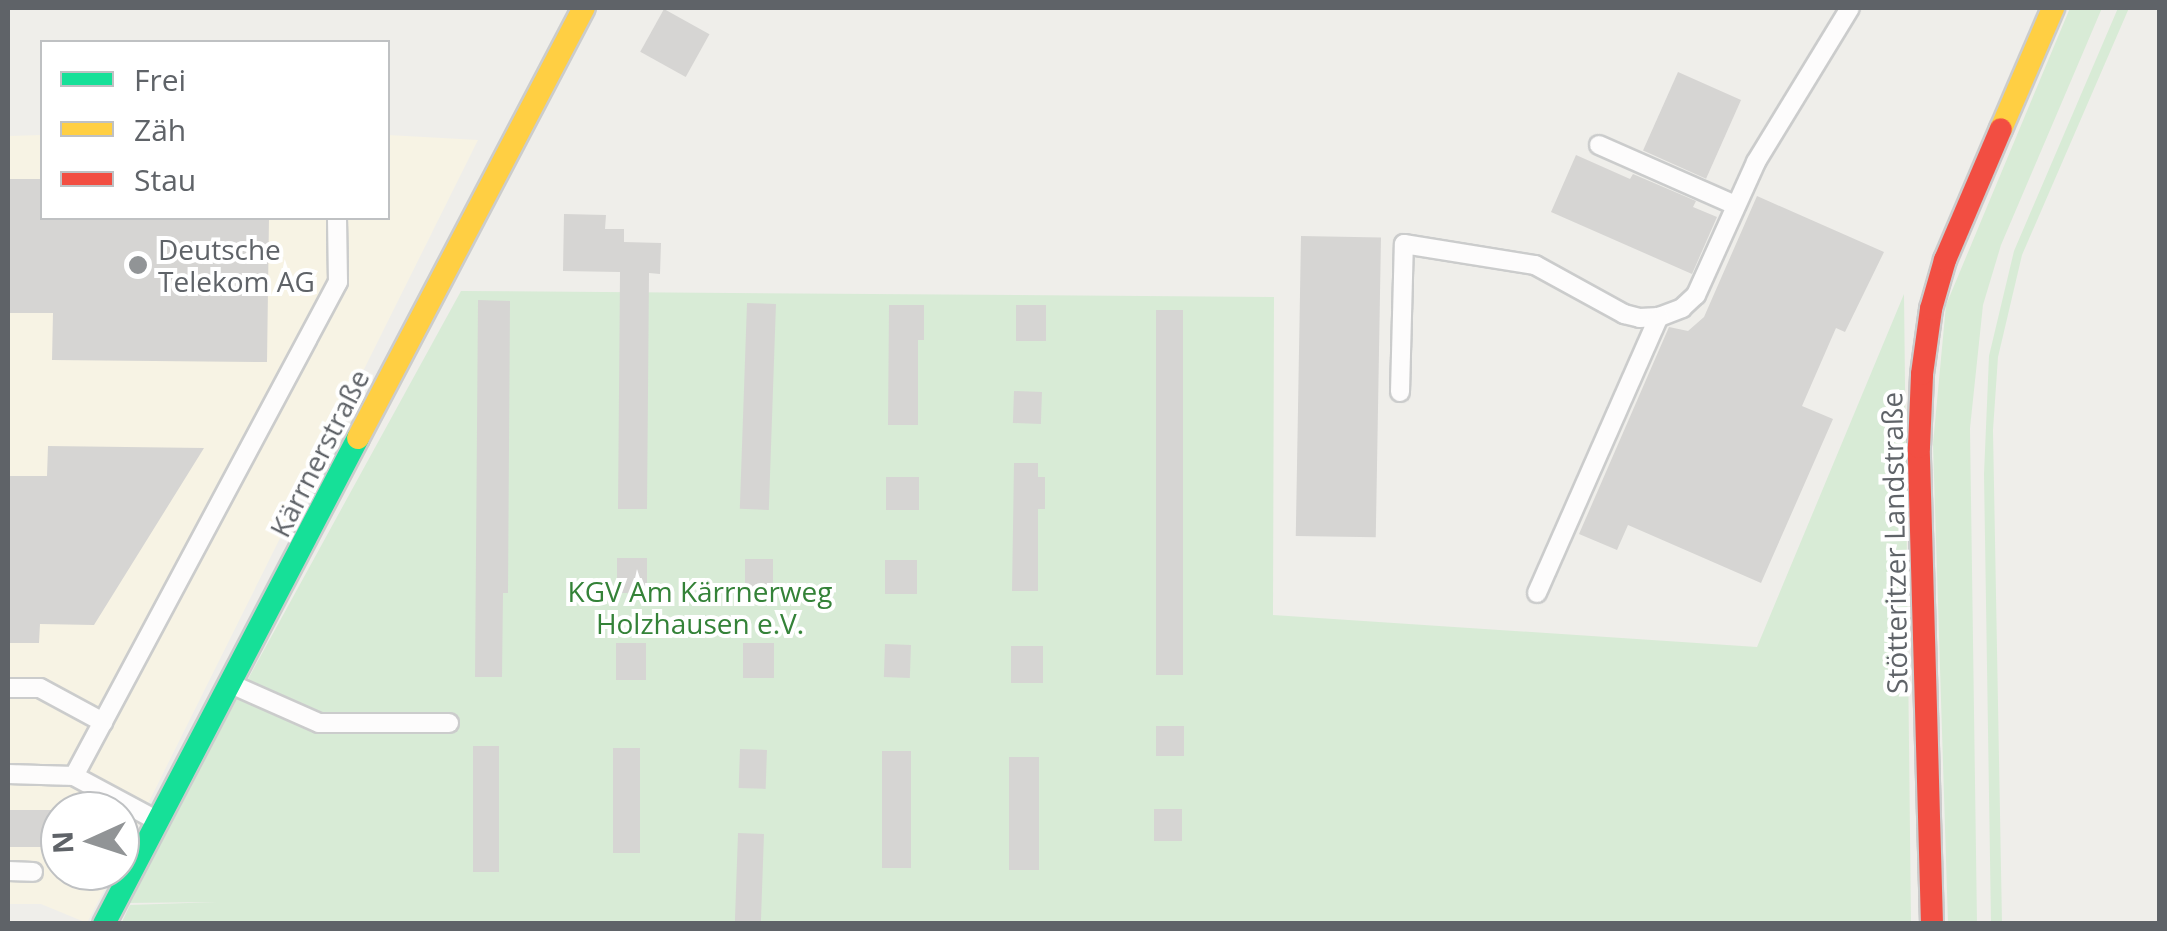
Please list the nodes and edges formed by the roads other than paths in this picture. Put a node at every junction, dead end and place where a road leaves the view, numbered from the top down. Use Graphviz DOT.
graph roads {
  1 [pos="584,8"];
  2 [pos="1850,8"];
  3 [pos="2053,8"];
  4 [pos="1599,145"];
  5 [pos="1735,205"];
  6 [pos="336,220"];
  7 [pos="1659,317"];
  8 [pos="1400,392"];
  9 [pos="1537,593"];
  10 [pos="233,684"];
  11 [pos="8,688"];
  12 [pos="103,722"];
  13 [pos="449,723"];
  14 [pos="8,774"];
  15 [pos="74,776"];
  16 [pos="157,820"];
  17 [pos="8,872"];
  18 [pos="33,872"];
  19 [pos="104,924"];
  20 [pos="1932,924"];
  1 -- 10 [label="street, Kärrnerstraße"];
  2 -- 5 [label="lane"];
  3 -- 20 [label="street, Stötteritzer Landstraße"];
  4 -- 5 [label="lane"];
  5 -- 7 [label="lane"];
  6 -- 12 [label="lane"];
  7 -- 8 [label="lane"];
  7 -- 9 [label="lane"];
  10 -- 13 [label="lane"];
  10 -- 16 [label="street, Kärrnerstraße"];
  11 -- 12 [label="lane"];
  12 -- 15 [label="lane"];
  14 -- 15 [label="lane"];
  15 -- 16 [label="lane"];
  16 -- 19 [label="street, Kärrnerstraße"];
  17 -- 18 [label="lane"];
}
